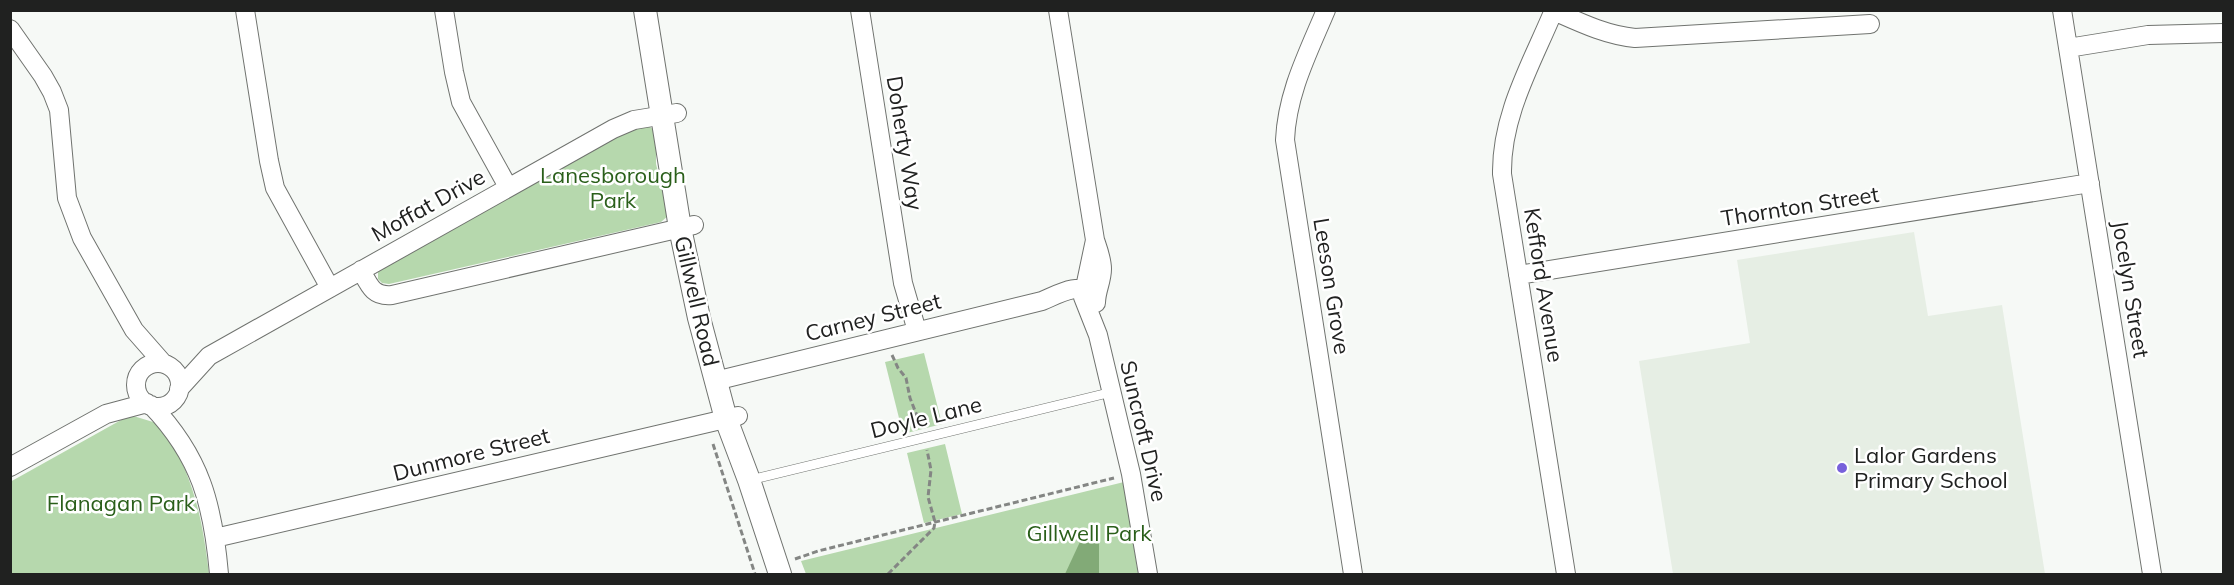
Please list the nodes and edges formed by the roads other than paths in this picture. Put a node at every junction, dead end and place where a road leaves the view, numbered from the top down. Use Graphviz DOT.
graph roads {
  1 [pos="245,10"];
  2 [pos="444,10"];
  3 [pos="645,10"];
  4 [pos="660,10"];
  5 [pos="860,10"];
  6 [pos="1058,10"];
  7 [pos="1326,10"];
  8 [pos="2062,10"];
  9 [pos="1554,11"];
  10 [pos="1870,24"];
  11 [pos="10,29"];
  12 [pos="2223,33"];
  13 [pos="2068,48"];
  14 [pos="669,114"];
  15 [pos="2090,183"];
  16 [pos="508,187"];
  17 [pos="687,227"];
  18 [pos="361,270"];
  19 [pos="1518,275"];
  20 [pos="330,288"];
  21 [pos="1088,292"];
  22 [pos="134,330"];
  23 [pos="911,332"];
  24 [pos="209,356"];
  25 [pos="166,364"];
  26 [pos="137,378"];
  27 [pos="722,379"];
  28 [pos="178,392"];
  29 [pos="1112,392"];
  30 [pos="149,404"];
  31 [pos="106,414"];
  32 [pos="732,417"];
  33 [pos="184,445"];
  34 [pos="10,467"];
  35 [pos="749,480"];
  36 [pos="215,538"];
  37 [pos="778,570"];
  38 [pos="219,574"];
  39 [pos="1148,574"];
  40 [pos="1353,574"];
  41 [pos="1566,574"];
  42 [pos="2152,574"];
  1 -- 20 [label="street"];
  2 -- 16 [label="street"];
  3 -- 14 [label="street, Gillwell Road"];
  4 -- 14 [label="street, Gillwell Road"];
  5 -- 23 [label="street, Doherty Way"];
  6 -- 21 [label="street"];
  7 -- 40 [label="street, Leeson Grove"];
  8 -- 13 [label="street, Jocelyn Street"];
  9 -- 10 [label="street"];
  9 -- 19 [label="street, Kefford Avenue"];
  11 -- 22 [label="street"];
  12 -- 13 [label="street"];
  13 -- 15 [label="street, Jocelyn Street"];
  14 -- 16 [label="street, Moffat Drive"];
  14 -- 17 [label="street, Gillwell Road"];
  15 -- 19 [label="street, Thornton Street"];
  15 -- 42 [label="street, Jocelyn Street"];
  16 -- 18 [label="street, Moffat Drive"];
  17 -- 18 [label="street"];
  17 -- 27 [label="street, Gillwell Road"];
  18 -- 20 [label="street, Moffat Drive"];
  19 -- 41 [label="street, Kefford Avenue"];
  20 -- 24 [label="street, Moffat Drive"];
  21 -- 23 [label="street, Carney Street"];
  21 -- 29 [label="street, Suncroft Drive"];
  22 -- 25 [label="street"];
  22 -- 26 [label="street"];
  23 -- 27 [label="street, Carney Street"];
  24 -- 25 [label="street, Moffat Drive"];
  24 -- 28 [label="street, Moffat Drive"];
  25 -- 26 [label="street"];
  25 -- 28 [label="street"];
  26 -- 30 [label="street"];
  26 -- 31 [label="street"];
  27 -- 32 [label="street, Gillwell Road"];
  28 -- 30 [label="street"];
  28 -- 33 [label="street"];
  29 -- 35 [label="lane, Doyle Lane"];
  29 -- 39 [label="street, Suncroft Drive"];
  30 -- 31 [label="street"];
  30 -- 33 [label="street"];
  31 -- 34 [label="street"];
  32 -- 35 [label="street, Gillwell Road"];
  32 -- 36 [label="street, Dunmore Street"];
  33 -- 36 [label="street"];
  35 -- 37 [label="street, Gillwell Road"];
  36 -- 38 [label="street"];
}
